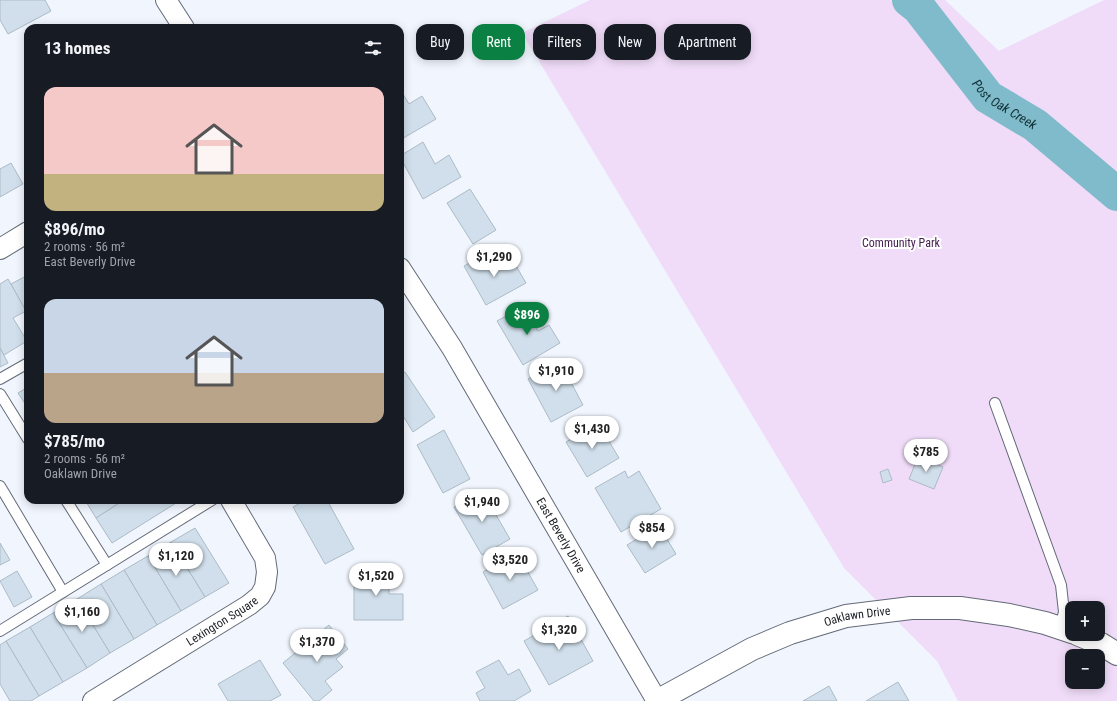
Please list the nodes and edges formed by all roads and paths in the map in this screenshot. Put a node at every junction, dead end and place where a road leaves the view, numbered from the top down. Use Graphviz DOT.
graph roads {
  1 [pos="166,0"];
  2 [pos="181,24"];
  3 [pos="24,234"];
  4 [pos="0,249"];
  5 [pos="404,274"];
  6 [pos="24,365"];
  7 [pos="0,379"];
  8 [pos="0,394"];
  9 [pos="995,402"];
  10 [pos="24,433"];
  11 [pos="0,486"];
  12 [pos="69,504"];
  13 [pos="206,504"];
  14 [pos="233,504"];
  15 [pos="107,565"];
  16 [pos="63,592"];
  17 [pos="1065,616"];
  18 [pos="1065,630"];
  19 [pos="0,631"];
  20 [pos="1094,641"];
  21 [pos="1117,654"];
  22 [pos="93,701"];
  23 [pos="657,701"];
  1 -- 2 [label="street"];
  3 -- 4 [label="street"];
  5 -- 23 [label="street, East Beverly Drive"];
  6 -- 7 [label="lane"];
  8 -- 10 [label="lane"];
  9 -- 17 [label="lane"];
  11 -- 16 [label="lane"];
  12 -- 15 [label="lane"];
  13 -- 15 [label="lane"];
  14 -- 22 [label="street, Lexington Square"];
  15 -- 16 [label="lane"];
  16 -- 19 [label="lane"];
  18 -- 23 [label="street, Oaklawn Drive"];
  20 -- 21 [label="street, Oaklawn Drive"];
}
